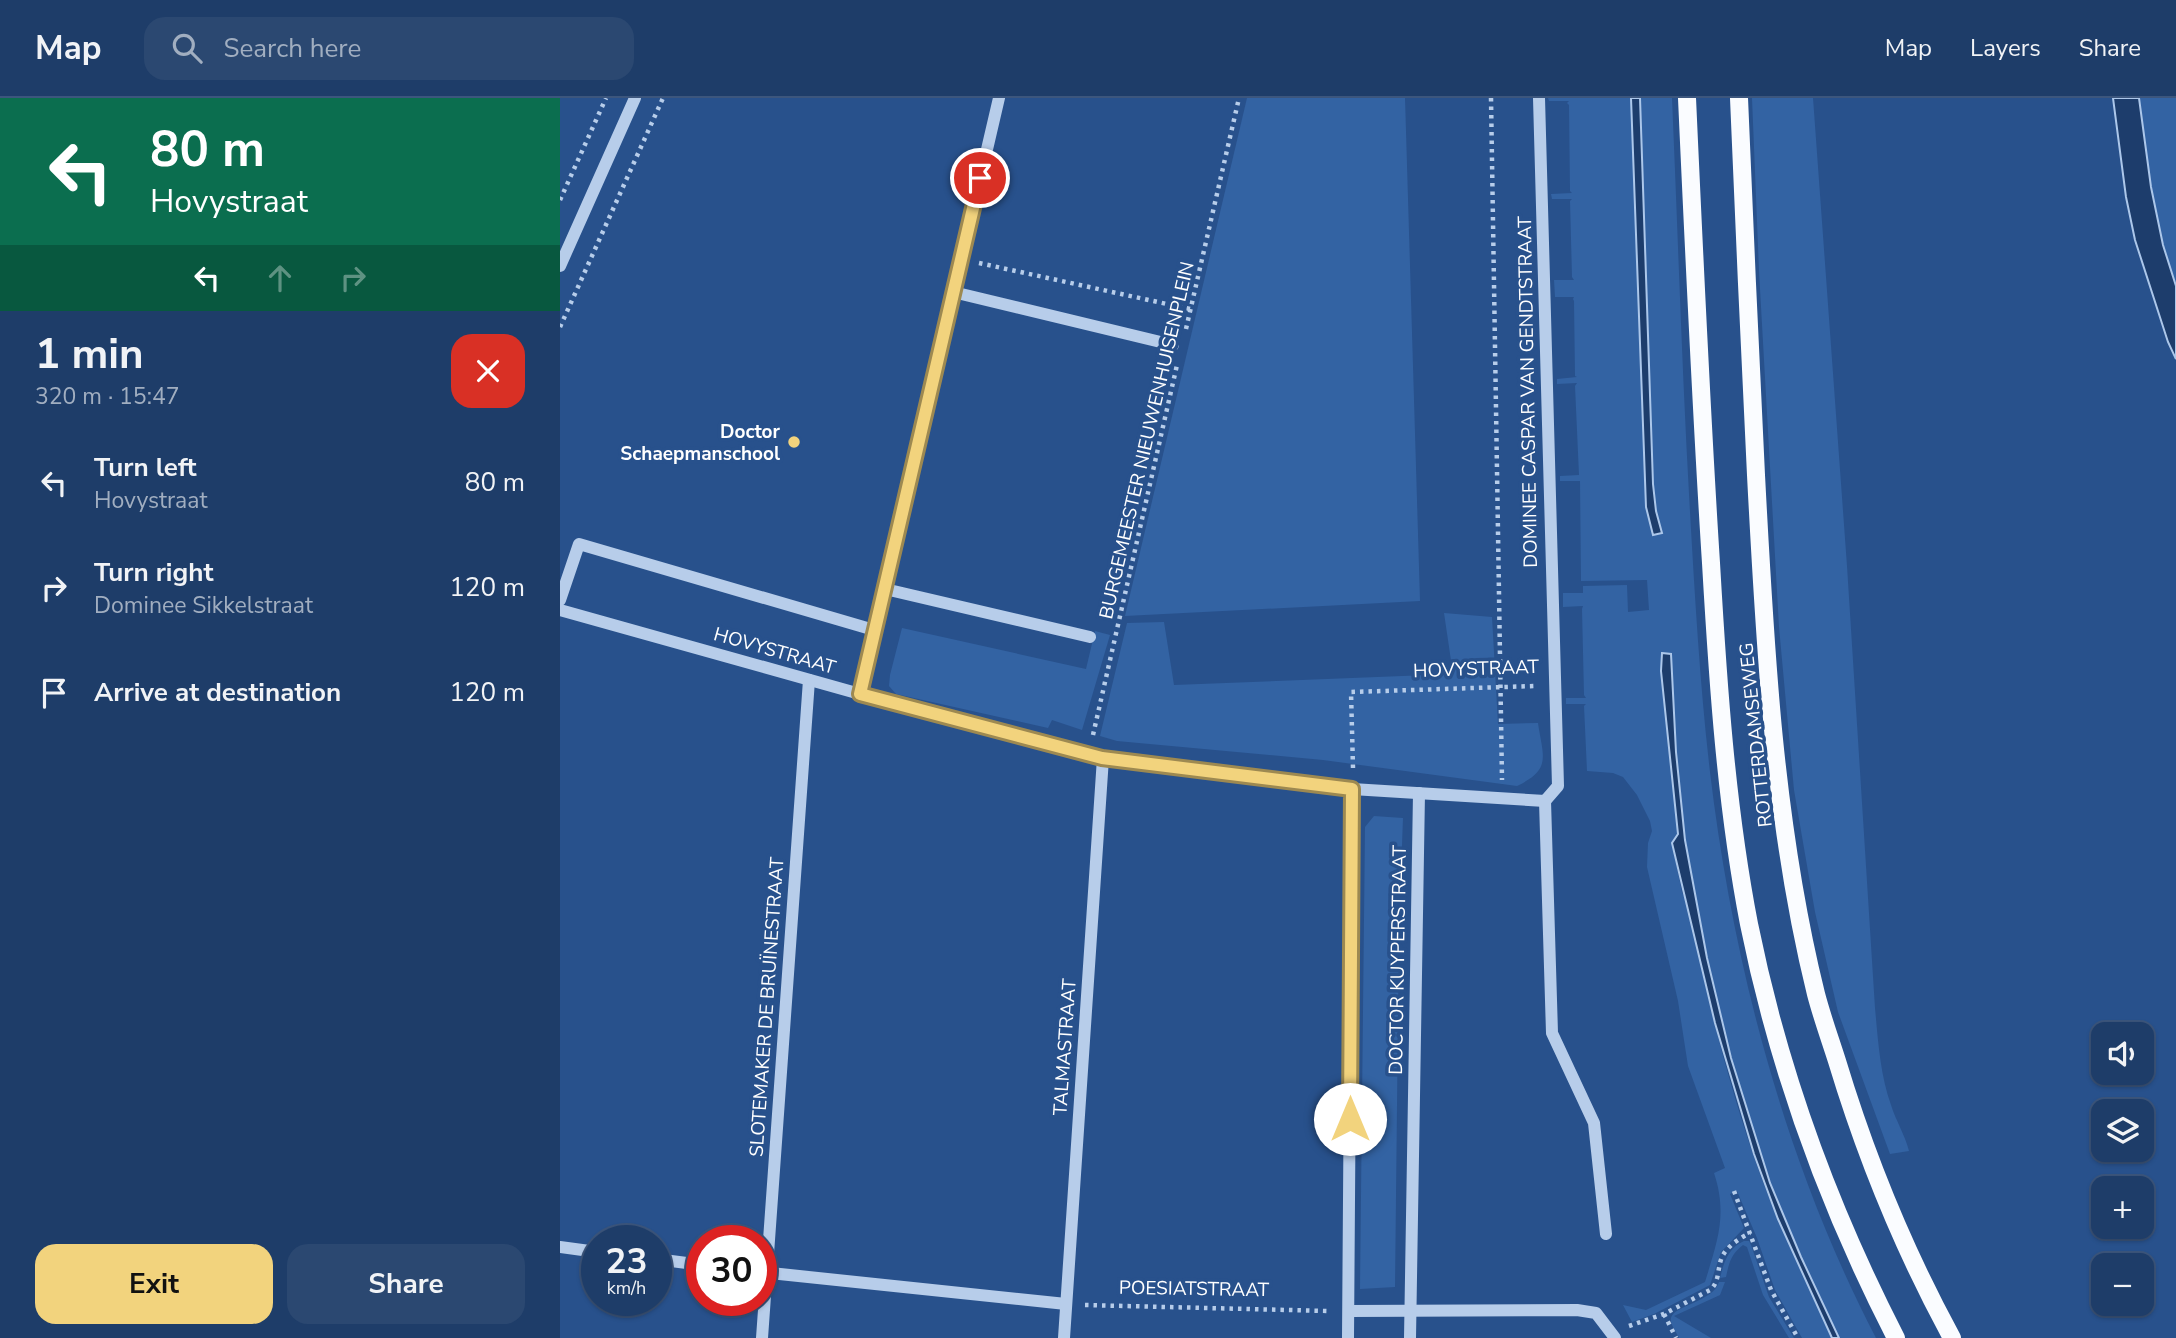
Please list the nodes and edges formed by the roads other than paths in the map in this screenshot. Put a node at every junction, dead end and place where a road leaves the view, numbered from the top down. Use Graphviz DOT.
graph roads {
  1 [pos="635,98"];
  2 [pos="999,98"];
  3 [pos="1539,98"];
  4 [pos="1687,98"];
  5 [pos="1739,98"];
  6 [pos="560,265"];
  7 [pos="953,292"];
  8 [pos="1173,345"];
  9 [pos="886,589"];
  10 [pos="560,600"];
  11 [pos="560,610"];
  12 [pos="874,631"];
  13 [pos="1090,637"];
  14 [pos="809,680"];
  15 [pos="1553,685"];
  16 [pos="860,694"];
  17 [pos="1102,758"];
  18 [pos="1352,789"];
  19 [pos="1419,793"];
  20 [pos="1545,801"];
  21 [pos="768,1225"];
  22 [pos="1605,1234"];
  23 [pos="560,1247"];
  24 [pos="581,1250"];
  25 [pos="777,1273"];
  26 [pos="1066,1304"];
  27 [pos="1349,1311"];
  28 [pos="1410,1311"];
  29 [pos="763,1316"];
  30 [pos="1614,1335"];
  31 [pos="762,1338"];
  32 [pos="1064,1338"];
  33 [pos="1348,1338"];
  34 [pos="1410,1338"];
  35 [pos="1896,1338"];
  36 [pos="1952,1338"];
  1 -- 6 [label="street"];
  2 -- 7 [label="street"];
  3 -- 15 [label="street, DOMINEE CASPAR VAN GENDTSTRAAT"];
  4 -- 35 [label="main road, ROTTERDAMSEWEG"];
  5 -- 36 [label="main road, ROTTERDAMSEWEG"];
  7 -- 8 [label="street"];
  7 -- 9 [label="street"];
  9 -- 12 [label="street"];
  9 -- 13 [label="street"];
  10 -- 12 [label="street"];
  11 -- 14 [label="street, HOVYSTRAAT"];
  12 -- 16 [label="street"];
  14 -- 16 [label="street, HOVYSTRAAT"];
  14 -- 21 [label="street, SLOTEMAKER DE BRUÏNESTRAAT"];
  15 -- 20 [label="street, HOVYSTRAAT"];
  16 -- 17 [label="street, HOVYSTRAAT"];
  17 -- 18 [label="street, HOVYSTRAAT"];
  17 -- 26 [label="street, TALMASTRAAT"];
  18 -- 19 [label="street, HOVYSTRAAT"];
  18 -- 27 [label="street"];
  19 -- 20 [label="street, HOVYSTRAAT"];
  19 -- 28 [label="street, DOCTOR KUYPERSTRAAT"];
  20 -- 22 [label="street"];
  23 -- 24 [label="street"];
  25 -- 26 [label="street"];
  26 -- 32 [label="street, TALMASTRAAT"];
  27 -- 28 [label="street"];
  27 -- 33 [label="street"];
  28 -- 30 [label="street"];
  28 -- 34 [label="street, DOCTOR KUYPERSTRAAT"];
  29 -- 31 [label="street, SLOTEMAKER DE BRUÏNESTRAAT"];
}
